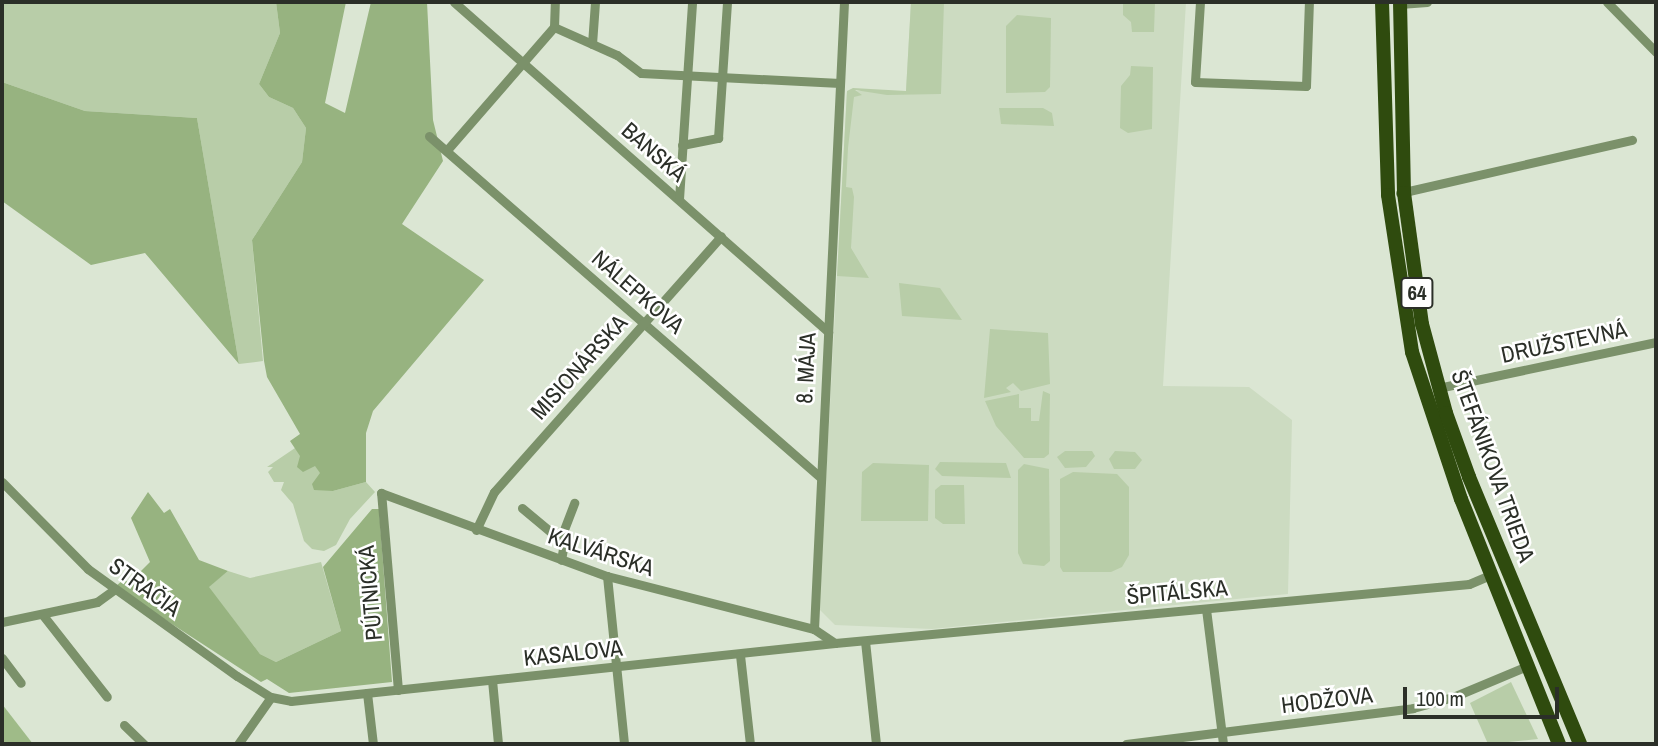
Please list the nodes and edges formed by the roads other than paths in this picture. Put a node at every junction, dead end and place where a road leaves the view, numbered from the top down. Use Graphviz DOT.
graph roads {
  1 [pos="453,2"];
  2 [pos="594,2"];
  3 [pos="692,2"];
  4 [pos="727,2"];
  5 [pos="844,2"];
  6 [pos="1200,2"];
  7 [pos="1309,2"];
  8 [pos="1427,2"];
  9 [pos="1607,2"];
  10 [pos="554,3"];
  11 [pos="1382,3"];
  12 [pos="1400,3"];
  13 [pos="554,27"];
  14 [pos="592,44"];
  15 [pos="1656,52"];
  16 [pos="523,64"];
  17 [pos="687,74"];
  18 [pos="722,76"];
  19 [pos="840,83"];
  20 [pos="429,136"];
  21 [pos="1632,140"];
  22 [pos="682,145"];
  23 [pos="447,150"];
  24 [pos="1404,193"];
  25 [pos="1388,195"];
  26 [pos="679,199"];
  27 [pos="722,236"];
  28 [pos="645,323"];
  29 [pos="828,332"];
  30 [pos="1656,342"];
  31 [pos="1438,388"];
  32 [pos="1422,391"];
  33 [pos="820,477"];
  34 [pos="2,482"];
  35 [pos="381,494"];
  36 [pos="574,503"];
  37 [pos="522,508"];
  38 [pos="476,530"];
  39 [pos="560,540"];
  40 [pos="561,560"];
  41 [pos="1506,569"];
  42 [pos="1490,575"];
  43 [pos="607,576"];
  44 [pos="115,589"];
  45 [pos="1206,609"];
  46 [pos="42,614"];
  47 [pos="2,622"];
  48 [pos="814,629"];
  49 [pos="865,641"];
  50 [pos="835,643"];
  51 [pos="740,655"];
  52 [pos="2,658"];
  53 [pos="1527,666"];
  54 [pos="616,667"];
  55 [pos="492,680"];
  56 [pos="21,683"];
  57 [pos="398,690"];
  58 [pos="368,693"];
  59 [pos="107,697"];
  60 [pos="271,697"];
  61 [pos="284,700"];
  62 [pos="124,725"];
  63 [pos="1223,732"];
  64 [pos="144,744"];
  65 [pos="238,744"];
  66 [pos="373,744"];
  67 [pos="498,744"];
  68 [pos="624,744"];
  69 [pos="750,744"];
  70 [pos="876,744"];
  71 [pos="1129,744"];
  72 [pos="1223,744"];
  73 [pos="1559,744"];
  74 [pos="1580,744"];
  1 -- 16 [label="street, BANSKÁ"];
  2 -- 14 [label="street"];
  3 -- 17 [label="street"];
  4 -- 18 [label="street"];
  5 -- 19 [label="street, 8. MÁJA"];
  6 -- 7 [label="street"];
  8 -- 12 [label="street"];
  9 -- 15 [label="street"];
  10 -- 13 [label="street"];
  11 -- 12 [label="main road"];
  11 -- 25 [label="main road, ŠTEFÁNIKOVA TRIEDA / 64"];
  12 -- 24 [label="main road, ŠTEFÁNIKOVA TRIEDA / 64"];
  13 -- 14 [label="street"];
  13 -- 16 [label="street"];
  14 -- 17 [label="street"];
  16 -- 23 [label="street"];
  16 -- 26 [label="street, BANSKÁ"];
  17 -- 18 [label="street"];
  17 -- 22 [label="street"];
  18 -- 19 [label="street"];
  18 -- 22 [label="street"];
  19 -- 29 [label="street, 8. MÁJA"];
  20 -- 23 [label="street, NÁLEPKOVA"];
  21 -- 24 [label="street"];
  22 -- 26 [label="street"];
  23 -- 28 [label="street, NÁLEPKOVA"];
  24 -- 25 [label="street"];
  24 -- 31 [label="main road, ŠTEFÁNIKOVA TRIEDA / 64"];
  25 -- 32 [label="main road, ŠTEFÁNIKOVA TRIEDA / 64"];
  26 -- 27 [label="street, BANSKÁ"];
  27 -- 28 [label="street, MISIONÁRSKA"];
  27 -- 29 [label="street, BANSKÁ"];
  28 -- 33 [label="street, NÁLEPKOVA"];
  28 -- 38 [label="street, MISIONÁRSKA"];
  29 -- 33 [label="street, 8. MÁJA"];
  30 -- 31 [label="street, DRUŽSTEVNÁ"];
  31 -- 32 [label="main road"];
  31 -- 41 [label="main road, ŠTEFÁNIKOVA TRIEDA / 64"];
  32 -- 42 [label="main road, ŠTEFÁNIKOVA TRIEDA / 64"];
  33 -- 48 [label="street, 8. MÁJA"];
  34 -- 44 [label="street, STRAČIA"];
  35 -- 38 [label="street, KALVÁRSKA"];
  35 -- 57 [label="street, PÚTNICKÁ"];
  36 -- 39 [label="street"];
  37 -- 39 [label="street"];
  38 -- 40 [label="street, KALVÁRSKA"];
  39 -- 40 [label="street"];
  40 -- 43 [label="street, KALVÁRSKA"];
  41 -- 42 [label="main road"];
  41 -- 74 [label="main road, ŠTEFÁNIKOVA TRIEDA / 64"];
  42 -- 45 [label="street, ŠPITÁLSKA"];
  42 -- 53 [label="main road, ŠTEFÁNIKOVA TRIEDA / 64"];
  43 -- 48 [label="street, KALVÁRSKA"];
  43 -- 54 [label="street"];
  44 -- 46 [label="street"];
  44 -- 60 [label="street, STRAČIA"];
  45 -- 49 [label="street, ŠPITÁLSKA"];
  45 -- 63 [label="street"];
  46 -- 47 [label="street"];
  46 -- 59 [label="street"];
  48 -- 50 [label="street"];
  49 -- 50 [label="street, KASALOVA"];
  49 -- 70 [label="street"];
  50 -- 51 [label="street, KASALOVA"];
  51 -- 54 [label="street, KASALOVA"];
  51 -- 69 [label="street"];
  52 -- 56 [label="street"];
  53 -- 63 [label="street, HODŽOVA"];
  53 -- 73 [label="main road, ŠTEFÁNIKOVA TRIEDA / 64"];
  54 -- 55 [label="street, KASALOVA"];
  54 -- 68 [label="street"];
  55 -- 57 [label="street, KASALOVA"];
  55 -- 67 [label="street"];
  57 -- 58 [label="street, KASALOVA"];
  58 -- 61 [label="street, KASALOVA"];
  58 -- 66 [label="street"];
  60 -- 61 [label="street, STRAČIA"];
  60 -- 65 [label="street"];
  62 -- 64 [label="street"];
  63 -- 71 [label="street, HODŽOVA"];
  63 -- 72 [label="street"];
}
